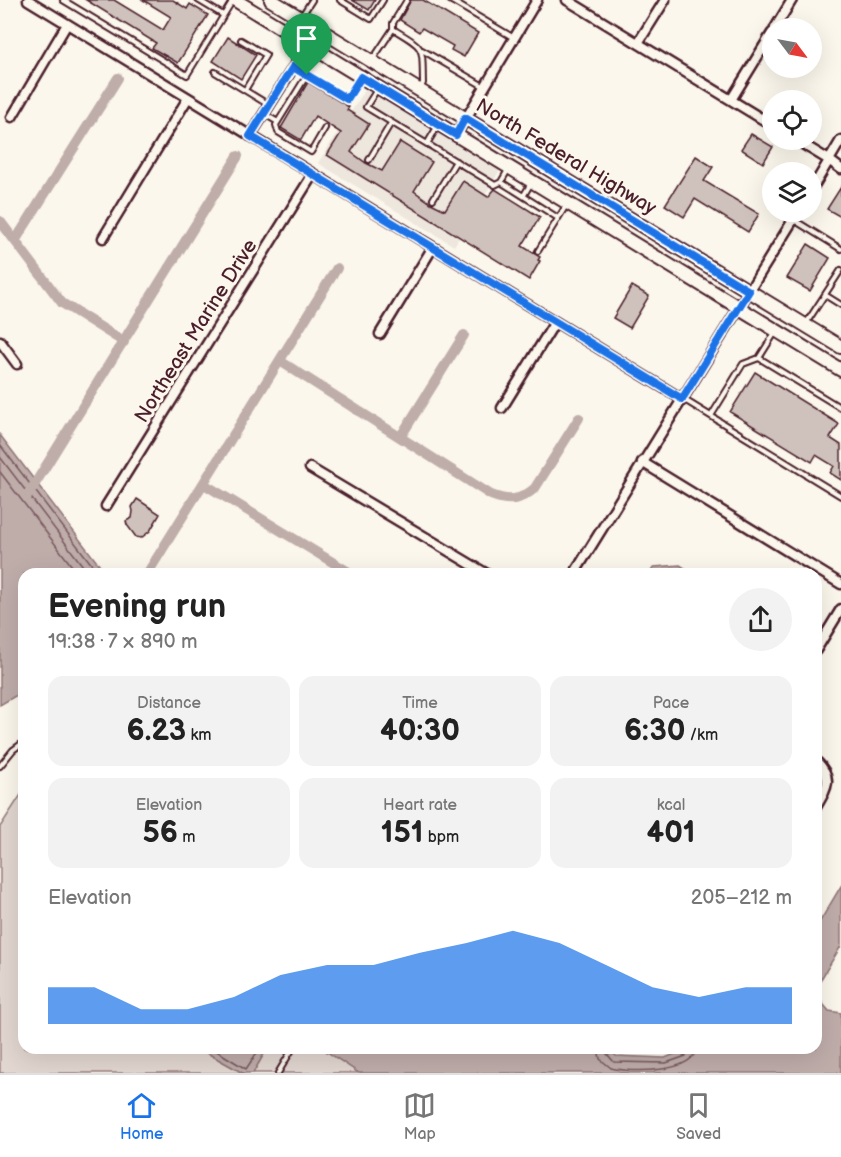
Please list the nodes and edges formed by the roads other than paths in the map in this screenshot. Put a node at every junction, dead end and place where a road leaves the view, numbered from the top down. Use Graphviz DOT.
graph roads {
  1 [pos="28,0"];
  2 [pos="63,0"];
  3 [pos="198,0"];
  4 [pos="234,0"];
  5 [pos="272,0"];
  6 [pos="312,0"];
  7 [pos="340,0"];
  8 [pos="383,0"];
  9 [pos="407,0"];
  10 [pos="450,0"];
  11 [pos="537,0"];
  12 [pos="567,0"];
  13 [pos="665,0"];
  14 [pos="792,0"];
  15 [pos="223,15"];
  16 [pos="301,18"];
  17 [pos="781,18"];
  18 [pos="68,24"];
  19 [pos="393,29"];
  20 [pos="514,38"];
  21 [pos="241,40"];
  22 [pos="638,43"];
  23 [pos="308,44"];
  24 [pos="421,49"];
  25 [pos="762,49"];
  26 [pos="371,61"];
  27 [pos="293,67"];
  28 [pos="215,72"];
  29 [pos="307,75"];
  30 [pos="361,77"];
  31 [pos="378,87"];
  32 [pos="485,87"];
  33 [pos="244,90"];
  34 [pos="419,90"];
  35 [pos="188,98"];
  36 [pos="731,100"];
  37 [pos="270,105"];
  38 [pos="264,114"];
  39 [pos="12,117"];
  40 [pos="465,118"];
  41 [pos="762,119"];
  42 [pos="278,122"];
  43 [pos="391,123"];
  44 [pos="439,124"];
  45 [pos="325,129"];
  46 [pos="456,135"];
  47 [pos="250,136"];
  48 [pos="841,140"];
  49 [pos="427,144"];
  50 [pos="813,150"];
  51 [pos="829,159"];
  52 [pos="369,160"];
  53 [pos="456,161"];
  54 [pos="509,167"];
  55 [pos="841,169"];
  56 [pos="822,171"];
  57 [pos="313,174"];
  58 [pos="532,181"];
  59 [pos="501,182"];
  60 [pos="524,195"];
  61 [pos="433,199"];
  62 [pos="568,203"];
  63 [pos="558,218"];
  64 [pos="791,222"];
  65 [pos="804,222"];
  66 [pos="103,238"];
  67 [pos="433,247"];
  68 [pos="841,249"];
  69 [pos="538,251"];
  70 [pos="841,270"];
  71 [pos="749,291"];
  72 [pos="825,295"];
  73 [pos="841,305"];
  74 [pos="738,308"];
  75 [pos="555,322"];
  76 [pos="806,326"];
  77 [pos="776,331"];
  78 [pos="380,334"];
  79 [pos="0,341"];
  80 [pos="841,347"];
  81 [pos="759,358"];
  82 [pos="17,364"];
  83 [pos="841,370"];
  84 [pos="682,399"];
  85 [pos="502,408"];
  86 [pos="841,408"];
  87 [pos="711,416"];
  88 [pos="642,462"];
  89 [pos="310,468"];
  90 [pos="841,496"];
  91 [pos="106,506"];
  92 [pos="477,568"];
  93 [pos="578,568"];
  94 [pos="815,568"];
  95 [pos="822,572"];
  96 [pos="841,584"];
  97 [pos="841,609"];
  98 [pos="822,640"];
  99 [pos="18,746"];
  100 [pos="0,766"];
  101 [pos="822,767"];
  102 [pos="822,797"];
  103 [pos="289,1054"];
  104 [pos="278,1073"];
  1 -- 18 [label="street"];
  2 -- 15 [label="lane"];
  3 -- 15 [label="lane"];
  4 -- 15 [label="lane"];
  4 -- 23 [label="main road, North Federal Highway"];
  5 -- 16 [label="main road, North Federal Highway"];
  6 -- 16 [label="lane"];
  7 -- 8 [label="lane"];
  9 -- 19 [label="lane"];
  10 -- 20 [label="lane"];
  11 -- 20 [label="street"];
  12 -- 22 [label="street"];
  13 -- 22 [label="street"];
  14 -- 17 [label="street"];
  16 -- 26 [label="main road, North Federal Highway"];
  18 -- 35 [label="street"];
  18 -- 39 [label="street"];
  19 -- 24 [label="lane"];
  19 -- 26 [label="lane"];
  20 -- 32 [label="street"];
  21 -- 33 [label="lane"];
  22 -- 36 [label="street"];
  23 -- 27 [label="street"];
  23 -- 30 [label="main road, North Federal Highway"];
  24 -- 32 [label="lane"];
  24 -- 34 [label="lane"];
  25 -- 36 [label="street"];
  26 -- 34 [label="main road, North Federal Highway"];
  27 -- 29 [label="lane"];
  27 -- 37 [label="street"];
  28 -- 33 [label="lane"];
  29 -- 30 [label="lane"];
  29 -- 42 [label="lane"];
  30 -- 31 [label="main road, North Federal Highway"];
  31 -- 43 [label="lane"];
  31 -- 44 [label="main road, North Federal Highway"];
  32 -- 40 [label="street"];
  33 -- 37 [label="lane"];
  34 -- 40 [label="main road, North Federal Highway"];
  35 -- 47 [label="street"];
  35 -- 66 [label="street"];
  36 -- 41 [label="street"];
  37 -- 38 [label="street"];
  38 -- 42 [label="lane"];
  38 -- 47 [label="street"];
  40 -- 46 [label="street"];
  40 -- 71 [label="main road, North Federal Highway"];
  42 -- 45 [label="lane"];
  43 -- 49 [label="lane"];
  43 -- 52 [label="lane"];
  44 -- 46 [label="main road, North Federal Highway"];
  44 -- 49 [label="lane"];
  46 -- 54 [label="main road, North Federal Highway"];
  47 -- 57 [label="street"];
  48 -- 51 [label="street"];
  49 -- 53 [label="lane"];
  50 -- 51 [label="street"];
  51 -- 55 [label="street"];
  51 -- 56 [label="street"];
  53 -- 59 [label="lane"];
  53 -- 61 [label="lane"];
  54 -- 58 [label="main road, North Federal Highway"];
  54 -- 59 [label="lane"];
  57 -- 67 [label="street"];
  57 -- 91 [label="street, Northeast Marine Drive"];
  58 -- 60 [label="lane"];
  58 -- 62 [label="main road, North Federal Highway"];
  59 -- 60 [label="lane"];
  60 -- 63 [label="lane"];
  62 -- 63 [label="lane"];
  62 -- 74 [label="main road, North Federal Highway"];
  63 -- 69 [label="lane"];
  64 -- 71 [label="street"];
  65 -- 68 [label="lane"];
  67 -- 75 [label="street"];
  67 -- 78 [label="street"];
  70 -- 72 [label="lane"];
  71 -- 74 [label="street"];
  71 -- 76 [label="main road, North Federal Highway"];
  72 -- 73 [label="lane"];
  72 -- 76 [label="lane"];
  74 -- 77 [label="main road, North Federal Highway"];
  74 -- 84 [label="street"];
  75 -- 84 [label="street"];
  75 -- 85 [label="street"];
  76 -- 80 [label="main road, North Federal Highway"];
  77 -- 81 [label="lane"];
  77 -- 83 [label="main road, North Federal Highway"];
  79 -- 82 [label="street"];
  81 -- 86 [label="lane"];
  81 -- 87 [label="lane"];
  84 -- 87 [label="lane"];
  84 -- 88 [label="street"];
  87 -- 90 [label="lane"];
  88 -- 93 [label="street"];
  88 -- 94 [label="street"];
  89 -- 92 [label="street"];
  95 -- 96 [label="street"];
  97 -- 98 [label="street"];
  99 -- 100 [label="lane"];
  101 -- 102 [label="street"];
  103 -- 104 [label="lane"];
}
